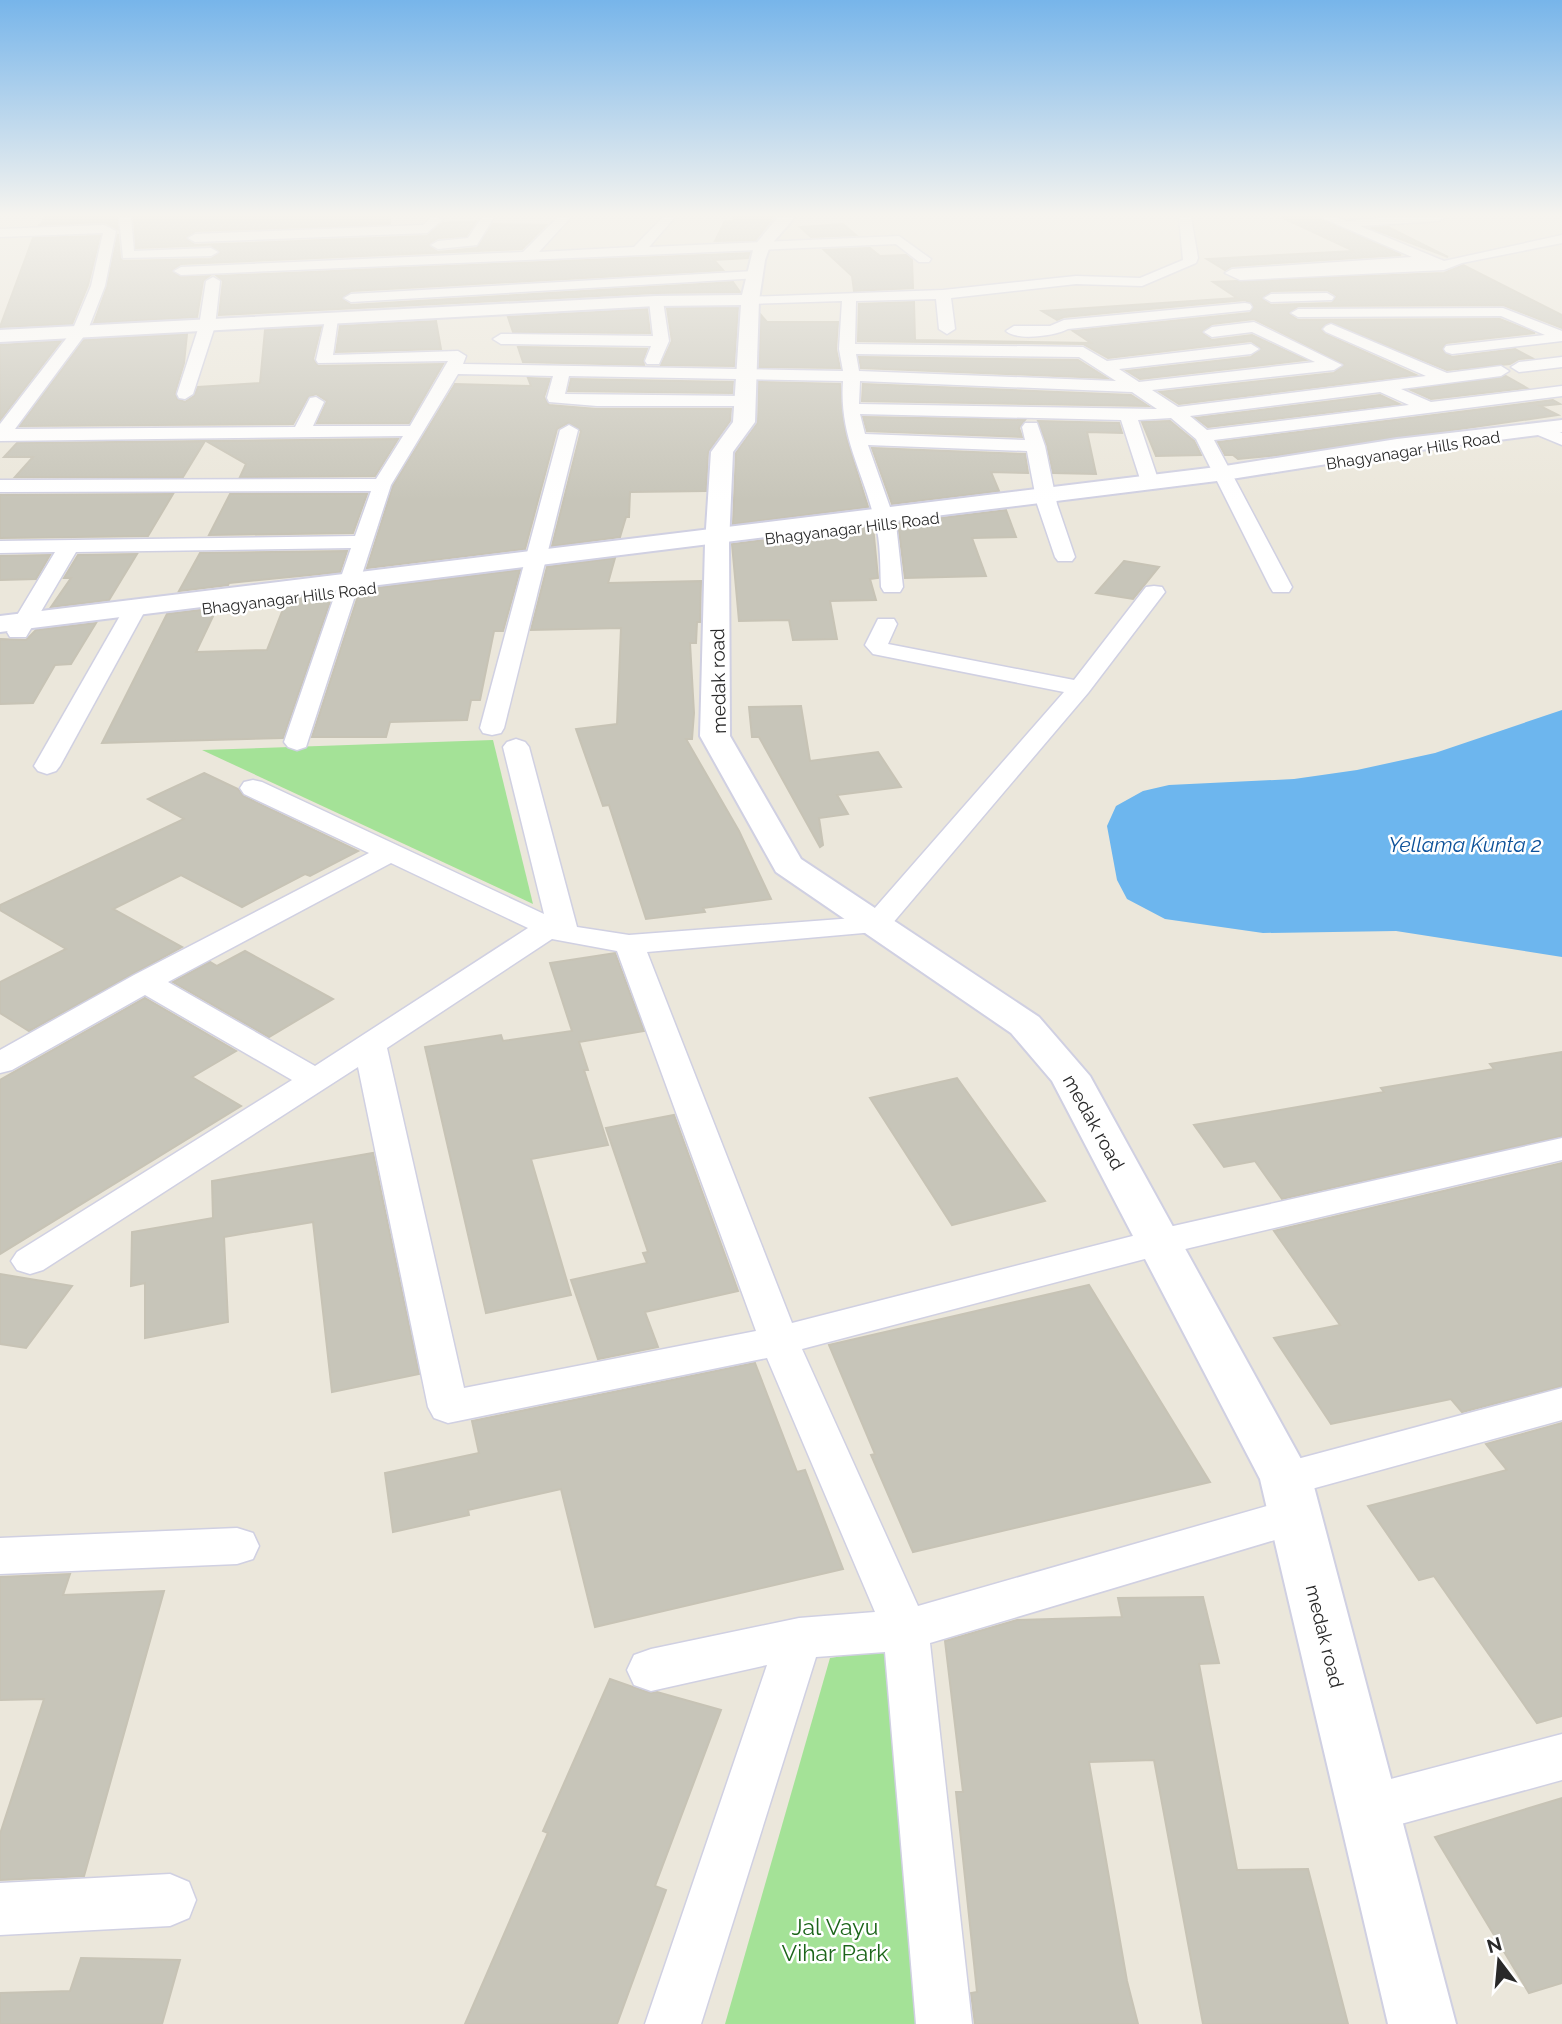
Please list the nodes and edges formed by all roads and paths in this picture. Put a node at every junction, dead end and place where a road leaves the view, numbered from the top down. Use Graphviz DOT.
graph roads {
  1 [pos="87,311"];
  2 [pos="209,311"];
  3 [pos="448,311"];
  4 [pos="658,311"];
  5 [pos="750,311"];
  6 [pos="852,311"];
  7 [pos="945,311"];
  8 [pos="1177,311"];
  9 [pos="1503,312"];
  10 [pos="1298,313"];
  11 [pos="330,322"];
  12 [pos="1008,327"];
  13 [pos="1541,328"];
  14 [pos="206,329"];
  15 [pos="947,329"];
  16 [pos="1331,329"];
  17 [pos="1482,330"];
  18 [pos="1190,334"];
  19 [pos="76,335"];
  20 [pos="0,336"];
  21 [pos="1562,337"];
  22 [pos="501,339"];
  23 [pos="661,341"];
  24 [pos="0,342"];
  25 [pos="1100,343"];
  26 [pos="1289,345"];
  27 [pos="847,349"];
  28 [pos="1452,349"];
  29 [pos="1083,352"];
  30 [pos="324,360"];
  31 [pos="1562,362"];
  32 [pos="1103,366"];
  33 [pos="1519,367"];
  34 [pos="453,369"];
  35 [pos="1345,370"];
  36 [pos="1501,370"];
  37 [pos="562,371"];
  38 [pos="649,373"];
  39 [pos="748,374"];
  40 [pos="1469,374"];
  41 [pos="852,376"];
  42 [pos="1443,378"];
  43 [pos="1380,385"];
  44 [pos="1137,387"];
  45 [pos="1562,391"];
  46 [pos="1515,395"];
  47 [pos="743,401"];
  48 [pos="1430,408"];
  49 [pos="850,409"];
  50 [pos="1028,413"];
  51 [pos="1175,413"];
  52 [pos="1128,415"];
  53 [pos="1562,426"];
  54 [pos="569,430"];
  55 [pos="1528,430"];
  56 [pos="414,431"];
  57 [pos="301,432"];
  58 [pos="156,433"];
  59 [pos="1,435"];
  60 [pos="1203,436"];
  61 [pos="857,439"];
  62 [pos="1562,440"];
  63 [pos="1036,446"];
  64 [pos="1226,476"];
  65 [pos="1150,482"];
  66 [pos="382,485"];
  67 [pos="0,486"];
  68 [pos="1046,499"];
  69 [pos="884,519"];
  70 [pos="718,539"];
  71 [pos="362,542"];
  72 [pos="0,547"];
  73 [pos="69,547"];
  74 [pos="1065,557"];
  75 [pos="536,562"];
  76 [pos="348,585"];
  77 [pos="892,587"];
  78 [pos="1281,587"];
  79 [pos="1154,592"];
  80 [pos="132,613"];
  81 [pos="886,624"];
  82 [pos="10,628"];
  83 [pos="1080,688"];
  84 [pos="492,728"];
  85 [pos="296,742"];
  86 [pos="516,747"];
  87 [pos="47,766"];
  88 [pos="253,788"];
  89 [pos="390,853"];
  90 [pos="876,925"];
  91 [pos="557,931"];
  92 [pos="629,944"];
  93 [pos="145,982"];
  94 [pos="370,1045"];
  95 [pos="0,1063"];
  96 [pos="316,1080"];
  97 [pos="1562,1149"];
  98 [pos="1160,1242"];
  99 [pos="30,1261"];
  100 [pos="779,1341"];
  101 [pos="1562,1404"];
  102 [pos="1291,1497"];
  103 [pos="237,1546"];
  104 [pos="0,1556"];
  105 [pos="906,1630"];
  106 [pos="799,1638"];
  107 [pos="651,1670"];
  108 [pos="1562,1757"];
  109 [pos="1368,1809"];
  110 [pos="170,1900"];
  111 [pos="0,1909"];
  112 [pos="673,2024"];
  113 [pos="944,2024"];
  114 [pos="1422,2024"];
  1 -- 19 [label="street"];
  2 -- 14 [label="street"];
  3 -- 11 [label="street"];
  4 -- 23 [label="street"];
  5 -- 39 [label="street, medak road"];
  6 -- 27 [label="street"];
  7 -- 15 [label="street"];
  8 -- 12 [label="street"];
  9 -- 10 [label="street"];
  9 -- 13 [label="street"];
  11 -- 14 [label="street"];
  11 -- 30 [label="street"];
  13 -- 17 [label="street"];
  13 -- 21 [label="street"];
  14 -- 19 [label="street"];
  14 -- 58 [label="street"];
  16 -- 42 [label="street"];
  18 -- 26 [label="street"];
  19 -- 20 [label="street"];
  19 -- 24 [label="street"];
  19 -- 59 [label="street"];
  21 -- 28 [label="street"];
  22 -- 23 [label="street"];
  23 -- 38 [label="street"];
  25 -- 29 [label="street"];
  26 -- 32 [label="street"];
  26 -- 35 [label="street"];
  27 -- 29 [label="street"];
  27 -- 41 [label="street"];
  29 -- 32 [label="street"];
  30 -- 34 [label="street"];
  30 -- 57 [label="street"];
  31 -- 33 [label="street"];
  32 -- 44 [label="street"];
  34 -- 37 [label="street"];
  34 -- 56 [label="street"];
  35 -- 43 [label="street"];
  35 -- 44 [label="street"];
  36 -- 40 [label="street"];
  37 -- 38 [label="street"];
  37 -- 47 [label="street"];
  38 -- 39 [label="street"];
  39 -- 41 [label="street"];
  39 -- 47 [label="street, medak road"];
  40 -- 42 [label="street"];
  40 -- 46 [label="street"];
  41 -- 44 [label="street"];
  41 -- 49 [label="street"];
  42 -- 43 [label="street"];
  43 -- 48 [label="street"];
  43 -- 51 [label="street"];
  44 -- 51 [label="street"];
  45 -- 46 [label="street"];
  46 -- 48 [label="street"];
  47 -- 70 [label="street, medak road"];
  48 -- 60 [label="street"];
  49 -- 50 [label="street"];
  49 -- 61 [label="street"];
  50 -- 52 [label="street"];
  50 -- 63 [label="street"];
  51 -- 52 [label="street"];
  51 -- 60 [label="street"];
  52 -- 65 [label="street"];
  53 -- 55 [label="street, Bhagyanagar Hills Road"];
  54 -- 75 [label="street"];
  55 -- 62 [label="street"];
  55 -- 64 [label="street, Bhagyanagar Hills Road"];
  56 -- 57 [label="street"];
  56 -- 66 [label="street"];
  57 -- 58 [label="street"];
  58 -- 59 [label="street"];
  60 -- 64 [label="street"];
  61 -- 63 [label="street"];
  61 -- 69 [label="street"];
  63 -- 68 [label="street"];
  64 -- 65 [label="street, Bhagyanagar Hills Road"];
  64 -- 68 [label="street, Bhagyanagar Hills Road"];
  64 -- 78 [label="street"];
  65 -- 68 [label="street, Bhagyanagar Hills Road"];
  66 -- 67 [label="street"];
  66 -- 71 [label="street"];
  68 -- 69 [label="street, Bhagyanagar Hills Road"];
  68 -- 74 [label="street"];
  69 -- 70 [label="street, Bhagyanagar Hills Road"];
  69 -- 77 [label="street"];
  70 -- 75 [label="street, Bhagyanagar Hills Road"];
  70 -- 90 [label="street, medak road"];
  71 -- 73 [label="street"];
  71 -- 76 [label="street"];
  72 -- 73 [label="street"];
  73 -- 82 [label="street"];
  75 -- 76 [label="street, Bhagyanagar Hills Road"];
  75 -- 84 [label="street"];
  76 -- 80 [label="street, Bhagyanagar Hills Road"];
  76 -- 85 [label="street"];
  79 -- 83 [label="street"];
  80 -- 82 [label="street, Bhagyanagar Hills Road"];
  80 -- 87 [label="street"];
  81 -- 83 [label="street"];
  83 -- 90 [label="street"];
  86 -- 91 [label="street"];
  88 -- 89 [label="street"];
  89 -- 91 [label="street"];
  89 -- 93 [label="street"];
  90 -- 92 [label="street"];
  90 -- 98 [label="street, medak road"];
  91 -- 92 [label="street"];
  91 -- 94 [label="street"];
  92 -- 100 [label="street"];
  93 -- 95 [label="street"];
  93 -- 96 [label="street"];
  94 -- 96 [label="street"];
  94 -- 100 [label="street"];
  96 -- 99 [label="street"];
  97 -- 98 [label="street"];
  98 -- 100 [label="street"];
  98 -- 102 [label="street, medak road"];
  100 -- 105 [label="street"];
  101 -- 102 [label="street"];
  102 -- 105 [label="street"];
  102 -- 109 [label="street, medak road"];
  103 -- 104 [label="street"];
  105 -- 106 [label="street"];
  105 -- 113 [label="street"];
  106 -- 107 [label="street"];
  106 -- 112 [label="street"];
  108 -- 109 [label="street"];
  109 -- 114 [label="street, medak road"];
  110 -- 111 [label="street"];
}
